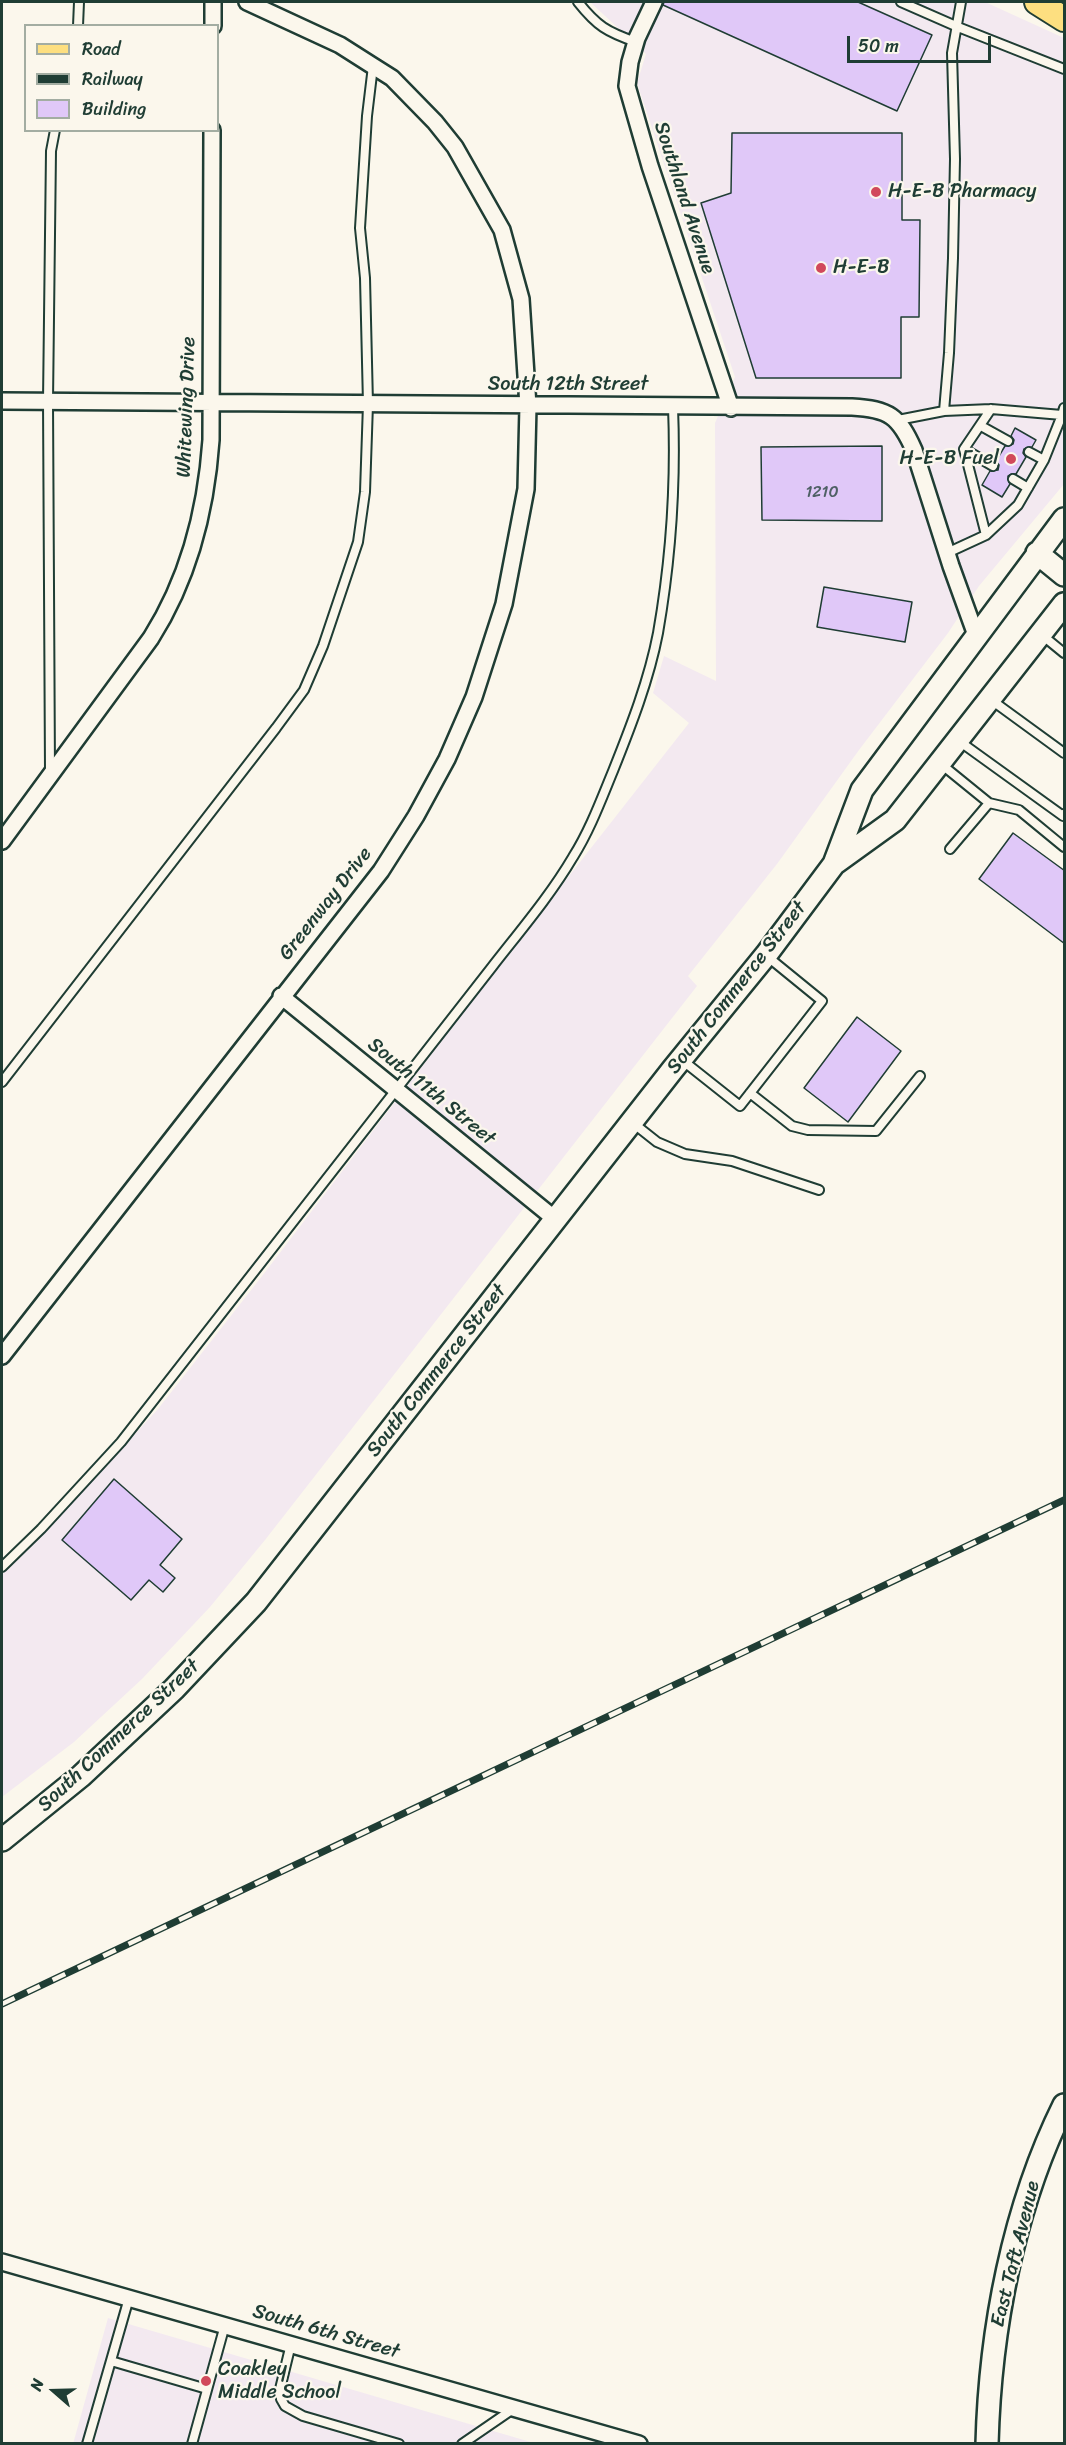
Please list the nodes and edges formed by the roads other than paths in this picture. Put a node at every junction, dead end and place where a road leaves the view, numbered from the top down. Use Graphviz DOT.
graph roads {
  1 [pos="79,2"];
  2 [pos="213,2"];
  3 [pos="247,2"];
  4 [pos="578,2"];
  5 [pos="654,2"];
  6 [pos="901,2"];
  7 [pos="961,2"];
  8 [pos="1037,2"];
  9 [pos="1055,2"];
  10 [pos="1065,5"];
  11 [pos="1065,19"];
  12 [pos="78,24"];
  13 [pos="213,24"];
  14 [pos="958,27"];
  15 [pos="636,42"];
  16 [pos="373,66"];
  17 [pos="1065,69"];
  18 [pos="55,132"];
  19 [pos="212,132"];
  20 [pos="2,401"];
  21 [pos="48,401"];
  22 [pos="210,402"];
  23 [pos="368,404"];
  24 [pos="528,406"];
  25 [pos="673,407"];
  26 [pos="731,408"];
  27 [pos="991,409"];
  28 [pos="944,411"];
  29 [pos="1063,412"];
  30 [pos="898,420"];
  31 [pos="981,426"];
  32 [pos="1008,441"];
  33 [pos="964,449"];
  34 [pos="1029,452"];
  35 [pos="1044,460"];
  36 [pos="993,466"];
  37 [pos="1013,479"];
  38 [pos="1028,488"];
  39 [pos="1065,519"];
  40 [pos="986,535"];
  41 [pos="947,553"];
  42 [pos="1038,553"];
  43 [pos="1065,575"];
  44 [pos="1065,604"];
  45 [pos="1041,634"];
  46 [pos="977,638"];
  47 [pos="1065,653"];
  48 [pos="990,699"];
  49 [pos="958,740"];
  50 [pos="1065,753"];
  51 [pos="940,763"];
  52 [pos="50,776"];
  53 [pos="989,803"];
  54 [pos="1065,814"];
  55 [pos="2,841"];
  56 [pos="1065,847"];
  57 [pos="950,849"];
  58 [pos="834,864"];
  59 [pos="766,955"];
  60 [pos="280,996"];
  61 [pos="681,1059"];
  62 [pos="920,1076"];
  63 [pos="2,1082"];
  64 [pos="395,1091"];
  65 [pos="750,1093"];
  66 [pos="632,1122"];
  67 [pos="819,1190"];
  68 [pos="555,1220"];
  69 [pos="2,1356"];
  70 [pos="2,1567"];
  71 [pos="4,1834"];
  72 [pos="1065,2105"];
  73 [pos="2,2262"];
  74 [pos="129,2298"];
  75 [pos="225,2325"];
  76 [pos="291,2344"];
  77 [pos="111,2361"];
  78 [pos="207,2389"];
  79 [pos="515,2408"];
  80 [pos="87,2444"];
  81 [pos="192,2444"];
  82 [pos="399,2444"];
  83 [pos="462,2444"];
  84 [pos="639,2444"];
  85 [pos="987,2444"];
  1 -- 12 [label="lane"];
  2 -- 13 [label="street"];
  3 -- 16 [label="street, Greenway Drive"];
  4 -- 15 [label="lane"];
  5 -- 15 [label="street, Southland Avenue"];
  6 -- 14 [label="lane"];
  7 -- 14 [label="lane"];
  8 -- 11 [label="main road"];
  9 -- 10 [label="main road"];
  14 -- 17 [label="lane"];
  14 -- 28 [label="lane"];
  15 -- 26 [label="street, Southland Avenue"];
  16 -- 23 [label="lane"];
  16 -- 24 [label="street, Greenway Drive"];
  18 -- 21 [label="lane"];
  19 -- 22 [label="street, Whitewing Drive"];
  20 -- 21 [label="street, South 12th Street"];
  21 -- 22 [label="street, South 12th Street"];
  21 -- 52 [label="lane"];
  22 -- 23 [label="street, South 12th Street"];
  22 -- 52 [label="street, Whitewing Drive"];
  23 -- 24 [label="street, South 12th Street"];
  23 -- 63 [label="lane"];
  24 -- 25 [label="street, South 12th Street"];
  24 -- 60 [label="street, Greenway Drive"];
  25 -- 26 [label="street, South 12th Street"];
  25 -- 64 [label="lane"];
  26 -- 30 [label="street, South 12th Street"];
  27 -- 28 [label="lane"];
  27 -- 29 [label="lane"];
  27 -- 31 [label="lane"];
  28 -- 30 [label="lane"];
  29 -- 35 [label="lane"];
  30 -- 41 [label="street"];
  31 -- 32 [label="lane"];
  31 -- 33 [label="lane"];
  33 -- 36 [label="lane"];
  33 -- 40 [label="lane"];
  34 -- 35 [label="lane"];
  35 -- 38 [label="lane"];
  37 -- 38 [label="lane"];
  38 -- 40 [label="lane"];
  39 -- 42 [label="main road, South Commerce Street"];
  40 -- 41 [label="lane"];
  41 -- 46 [label="street"];
  42 -- 43 [label="main road"];
  42 -- 46 [label="main road, South Commerce Street"];
  44 -- 45 [label="main road, South Commerce Street"];
  45 -- 47 [label="lane"];
  45 -- 48 [label="main road, South Commerce Street"];
  46 -- 58 [label="main road, South Commerce Street"];
  48 -- 49 [label="main road, South Commerce Street"];
  48 -- 50 [label="lane"];
  49 -- 51 [label="main road, South Commerce Street"];
  49 -- 54 [label="lane"];
  51 -- 53 [label="lane"];
  51 -- 58 [label="main road, South Commerce Street"];
  52 -- 55 [label="street, Whitewing Drive"];
  53 -- 56 [label="lane"];
  53 -- 57 [label="lane"];
  58 -- 59 [label="main road, South Commerce Street"];
  59 -- 61 [label="main road, South Commerce Street"];
  59 -- 65 [label="lane"];
  60 -- 64 [label="street, South 11th Street"];
  60 -- 69 [label="street, Greenway Drive"];
  61 -- 65 [label="lane"];
  61 -- 66 [label="main road, South Commerce Street"];
  62 -- 65 [label="lane"];
  64 -- 68 [label="street, South 11th Street"];
  64 -- 70 [label="lane"];
  66 -- 67 [label="lane"];
  66 -- 68 [label="main road, South Commerce Street"];
  68 -- 71 [label="main road, South Commerce Street"];
  72 -- 85 [label="main road, East Taft Avenue"];
  73 -- 74 [label="street, South 6th Street"];
  74 -- 75 [label="street, South 6th Street"];
  74 -- 77 [label="lane"];
  75 -- 76 [label="street, South 6th Street"];
  75 -- 78 [label="lane"];
  76 -- 79 [label="street, South 6th Street"];
  76 -- 82 [label="lane"];
  77 -- 78 [label="lane"];
  77 -- 80 [label="lane"];
  78 -- 81 [label="lane"];
  79 -- 83 [label="lane"];
  79 -- 84 [label="street, South 6th Street"];
}
